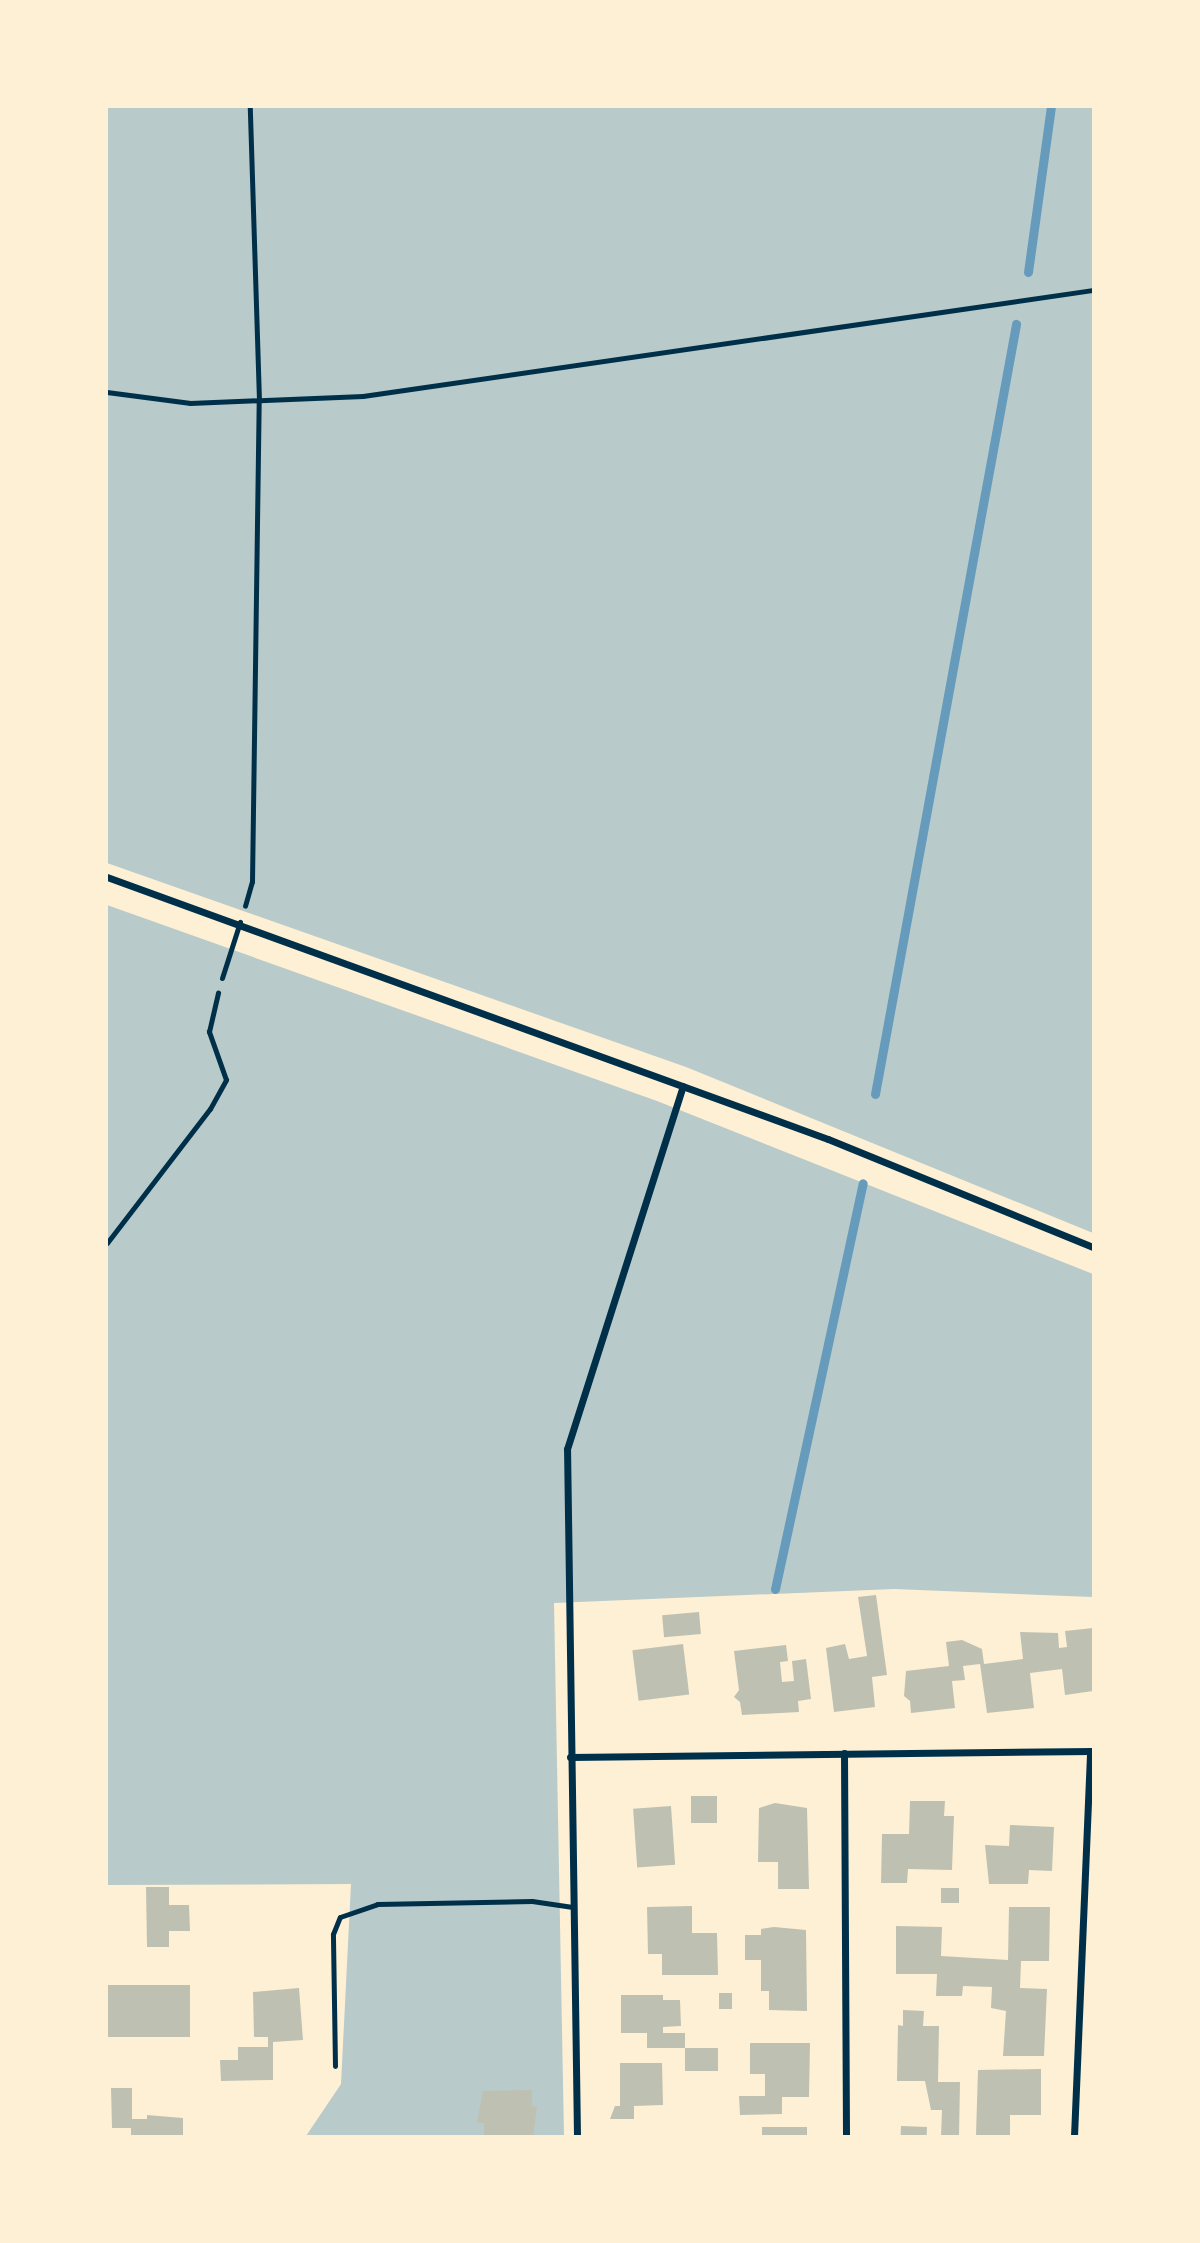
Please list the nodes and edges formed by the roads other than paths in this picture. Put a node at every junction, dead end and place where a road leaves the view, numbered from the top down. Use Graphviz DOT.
graph roads {
  1 [pos="107,877"];
  2 [pos="240,922"];
  3 [pos="222,978"];
  4 [pos="682,1086"];
  5 [pos="1093,1247"];
  6 [pos="1092,1751"];
  7 [pos="844,1753"];
  8 [pos="570,1757"];
  9 [pos="573,1907"];
  10 [pos="335,2066"];
  11 [pos="577,2136"];
  12 [pos="846,2136"];
  13 [pos="1074,2136"];
  1 -- 2 [label="street"];
  2 -- 3 [label="lane"];
  2 -- 4 [label="street"];
  4 -- 5 [label="street"];
  4 -- 8 [label="street"];
  6 -- 7 [label="street"];
  6 -- 13 [label="street"];
  7 -- 8 [label="street"];
  7 -- 12 [label="street"];
  8 -- 9 [label="street"];
  9 -- 10 [label="lane"];
  9 -- 11 [label="street"];
}
